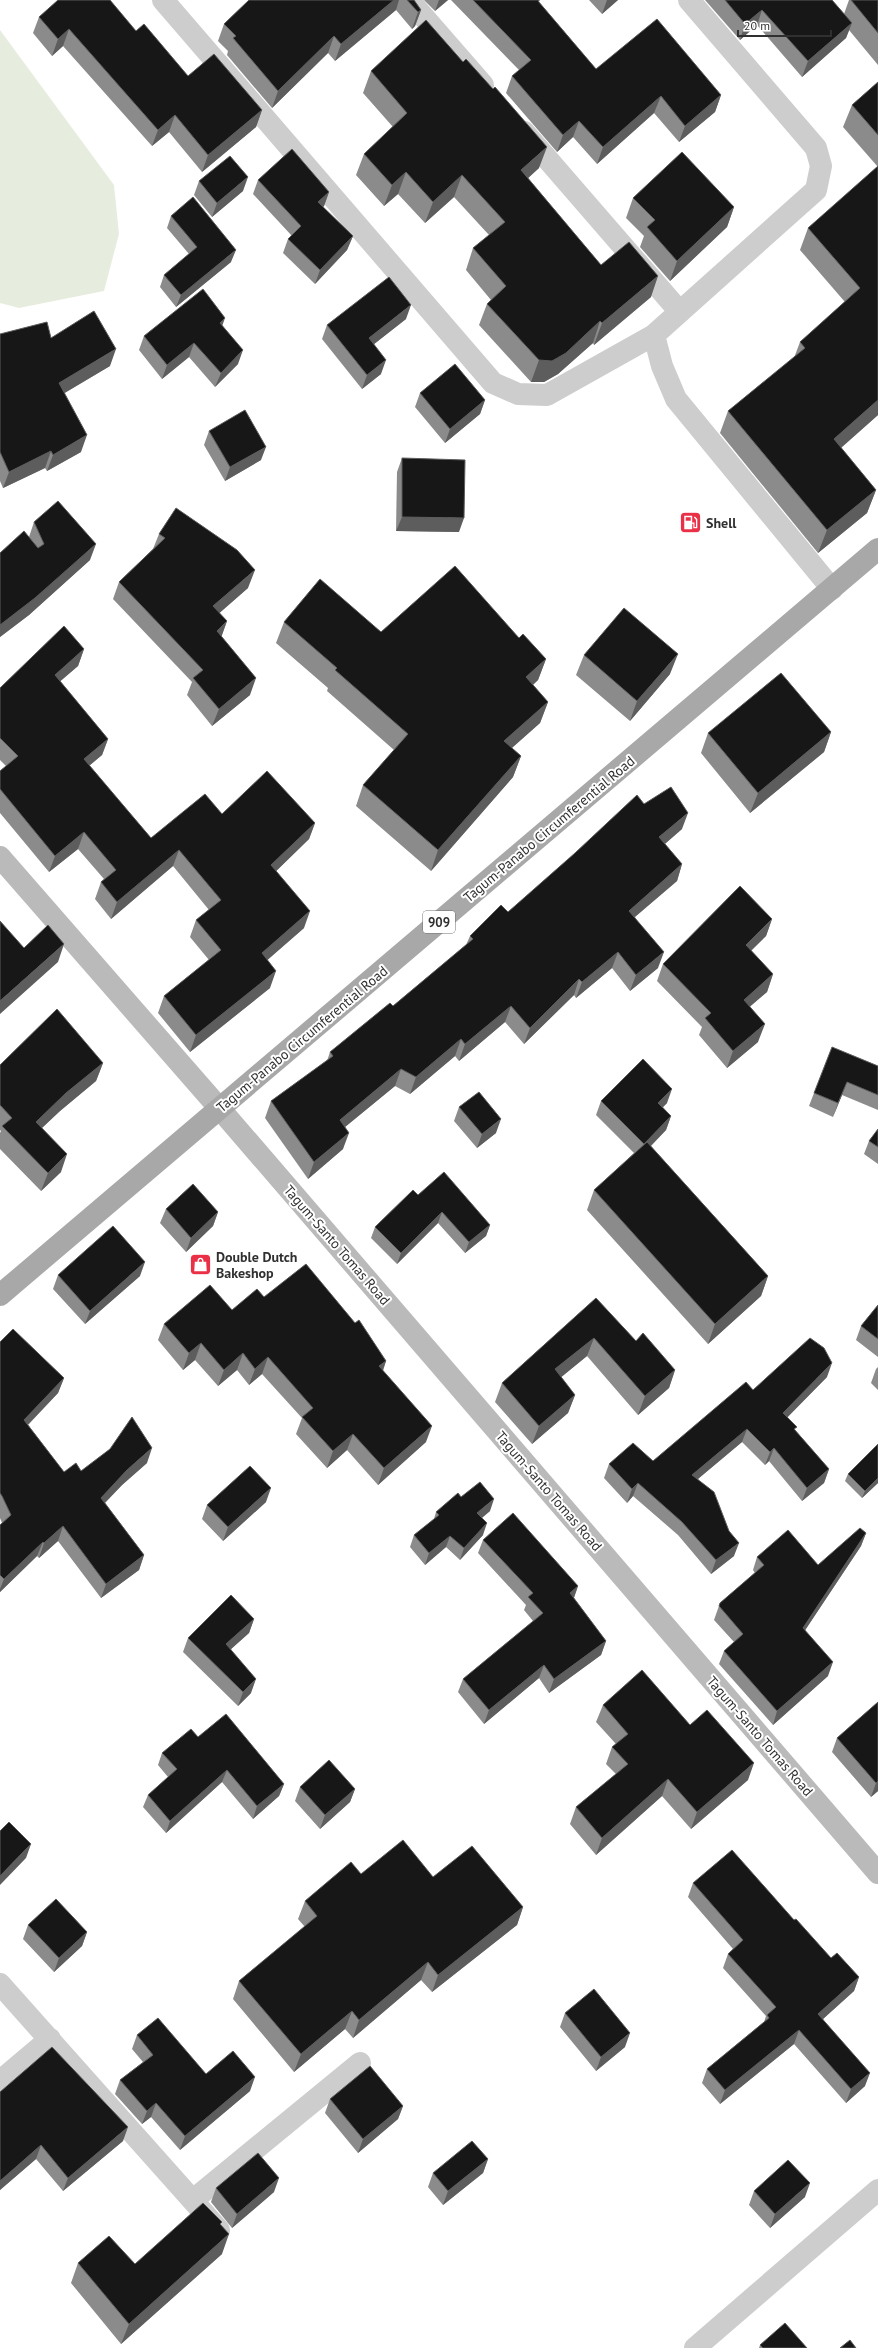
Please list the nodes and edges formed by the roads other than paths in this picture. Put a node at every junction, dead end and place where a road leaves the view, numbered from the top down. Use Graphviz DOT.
graph roads {
  1 [pos="163,0"];
  2 [pos="409,0"];
  3 [pos="689,0"];
  4 [pos="497,101"];
  5 [pos="513,119"];
  6 [pos="680,312"];
  7 [pos="654,335"];
  8 [pos="878,549"];
  9 [pos="832,589"];
  10 [pos="0,857"];
  11 [pos="220,1109"];
  12 [pos="0,1295"];
  13 [pos="878,1873"];
  14 [pos="0,1984"];
  15 [pos="50,2039"];
  16 [pos="360,2062"];
  17 [pos="0,2081"];
  18 [pos="878,2190"];
  19 [pos="193,2200"];
  20 [pos="220,2231"];
  21 [pos="695,2348"];
  1 -- 7 [label="street"];
  2 -- 4 [label="street"];
  3 -- 6 [label="street"];
  5 -- 6 [label="street"];
  6 -- 7 [label="street"];
  7 -- 9 [label="street"];
  8 -- 9 [label="main road, Tagum-Panabo Circumferential Road / 909"];
  9 -- 11 [label="main road, Tagum-Panabo Circumferential Road / 909"];
  10 -- 11 [label="main road, Tagum-Santo Tomas Road"];
  11 -- 12 [label="main road, Tagum-Panabo Circumferential Road / 909"];
  11 -- 13 [label="main road, Tagum-Santo Tomas Road"];
  14 -- 15 [label="street"];
  15 -- 17 [label="street"];
  15 -- 19 [label="street"];
  16 -- 19 [label="street"];
  18 -- 21 [label="street"];
  19 -- 20 [label="street"];
}
